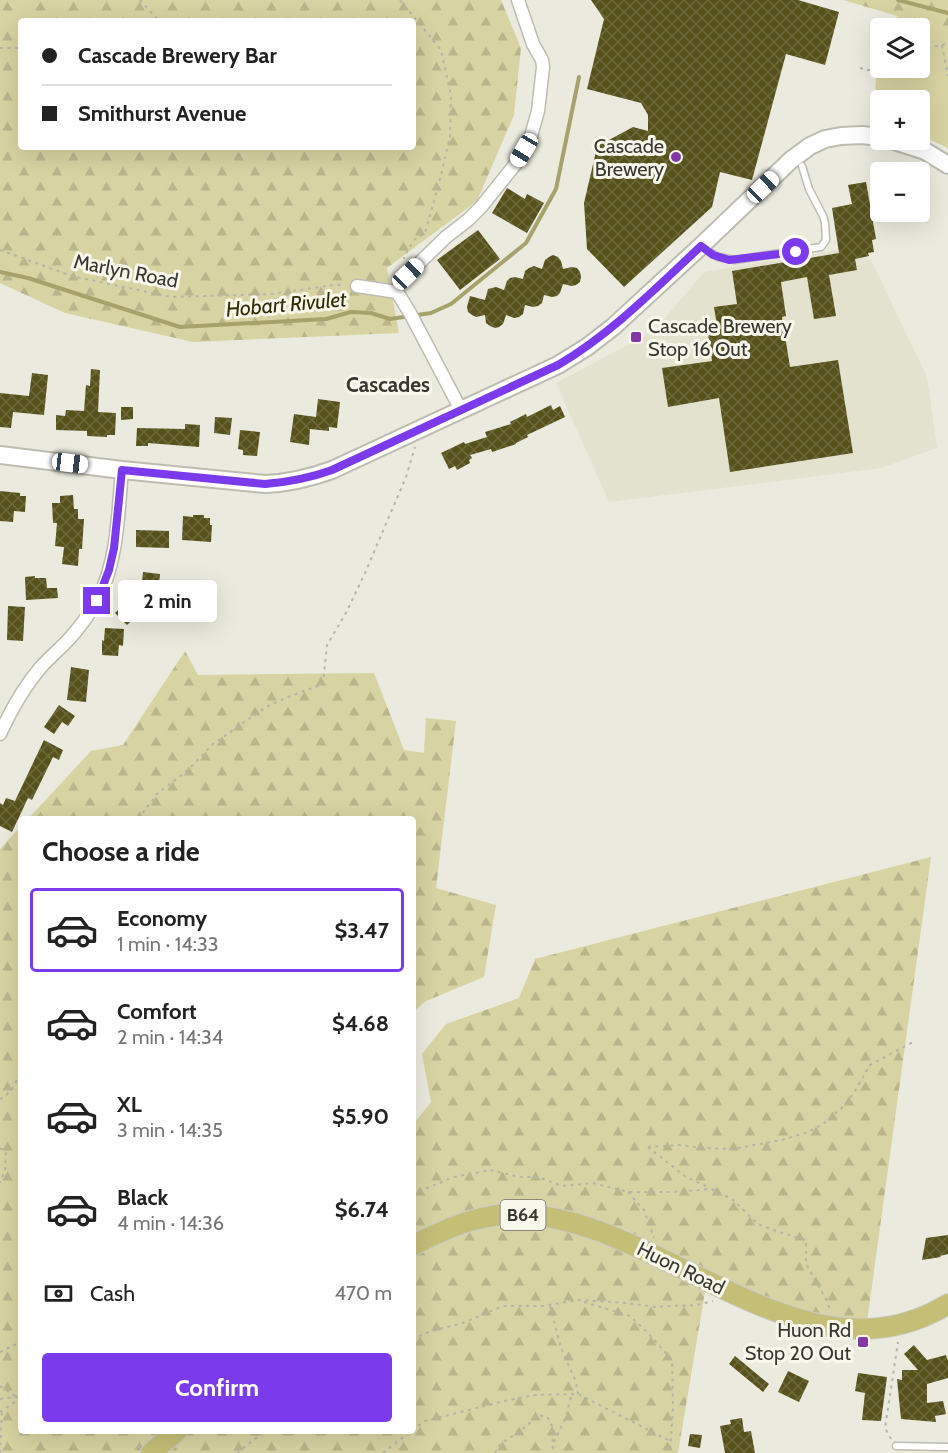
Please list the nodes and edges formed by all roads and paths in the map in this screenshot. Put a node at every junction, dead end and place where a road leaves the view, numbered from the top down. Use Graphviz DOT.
graph roads {
  1 [pos="140,0"];
  2 [pos="400,0"];
  3 [pos="518,0"];
  4 [pos="156,18"];
  5 [pos="415,18"];
  6 [pos="416,20"];
  7 [pos="948,44"];
  8 [pos="942,45"];
  9 [pos="930,47"];
  10 [pos="0,48"];
  11 [pos="18,48"];
  12 [pos="860,68"];
  13 [pos="870,70"];
  14 [pos="948,76"];
  15 [pos="870,136"];
  16 [pos="922,150"];
  17 [pos="948,165"];
  18 [pos="802,166"];
  19 [pos="701,246"];
  20 [pos="0,250"];
  21 [pos="408,274"];
  22 [pos="357,286"];
  23 [pos="397,292"];
  24 [pos="461,411"];
  25 [pos="416,441"];
  26 [pos="0,455"];
  27 [pos="122,470"];
  28 [pos="0,734"];
  29 [pos="140,816"];
  30 [pos="913,1042"];
  31 [pos="18,1079"];
  32 [pos="0,1099"];
  33 [pos="0,1148"];
  34 [pos="0,1182"];
  35 [pos="712,1189"];
  36 [pos="416,1192"];
  37 [pos="628,1192"];
  38 [pos="654,1239"];
  39 [pos="416,1244"];
  40 [pos="736,1294"];
  41 [pos="579,1300"];
  42 [pos="550,1304"];
  43 [pos="948,1304"];
  44 [pos="830,1310"];
  45 [pos="416,1338"];
  46 [pos="898,1339"];
  47 [pos="18,1344"];
  48 [pos="0,1352"];
  49 [pos="0,1386"];
  50 [pos="572,1394"];
  51 [pos="578,1394"];
  52 [pos="18,1396"];
  53 [pos="18,1397"];
  54 [pos="18,1398"];
  55 [pos="0,1400"];
  56 [pos="1,1411"];
  57 [pos="416,1428"];
  58 [pos="173,1434"];
  59 [pos="261,1434"];
  60 [pos="408,1434"];
  61 [pos="672,1442"];
  62 [pos="553,1444"];
  63 [pos="896,1446"];
  64 [pos="948,1447"];
  65 [pos="0,1453"];
  66 [pos="151,1453"];
  67 [pos="237,1453"];
  68 [pos="383,1453"];
  69 [pos="495,1453"];
  70 [pos="553,1453"];
  71 [pos="670,1453"];
  1 -- 4 [label="path"];
  2 -- 5 [label="path"];
  3 -- 21 [label="street"];
  6 -- 21 [label="path"];
  7 -- 8 [label="path"];
  8 -- 9 [label="path"];
  8 -- 14 [label="path"];
  10 -- 11 [label="path"];
  12 -- 13 [label="path"];
  15 -- 19 [label="street"];
  16 -- 17 [label="street"];
  18 -- 19 [label="lane"];
  19 -- 24 [label="street"];
  20 -- 22 [label="path, Marlyn Road"];
  21 -- 23 [label="street"];
  22 -- 23 [label="street"];
  23 -- 24 [label="street"];
  24 -- 27 [label="street"];
  25 -- 29 [label="path"];
  26 -- 27 [label="street"];
  27 -- 28 [label="street"];
  30 -- 35 [label="path"];
  31 -- 32 [label="path"];
  33 -- 34 [label="path"];
  35 -- 37 [label="path"];
  35 -- 44 [label="path"];
  36 -- 37 [label="path"];
  37 -- 38 [label="path"];
  39 -- 40 [label="main road, Huon Road / B64"];
  40 -- 41 [label="path"];
  40 -- 43 [label="main road, Huon Road / B64"];
  41 -- 42 [label="path"];
  41 -- 61 [label="path"];
  42 -- 45 [label="path"];
  42 -- 51 [label="path"];
  46 -- 63 [label="path"];
  47 -- 48 [label="path"];
  49 -- 52 [label="path"];
  50 -- 51 [label="path"];
  50 -- 57 [label="path"];
  50 -- 62 [label="path"];
  51 -- 61 [label="path"];
  53 -- 55 [label="path"];
  54 -- 56 [label="path"];
  56 -- 65 [label="path"];
  58 -- 66 [label="main road"];
  59 -- 67 [label="path"];
  60 -- 68 [label="path"];
  61 -- 71 [label="path"];
  62 -- 69 [label="path"];
  62 -- 70 [label="path"];
  63 -- 64 [label="lane"];
}
